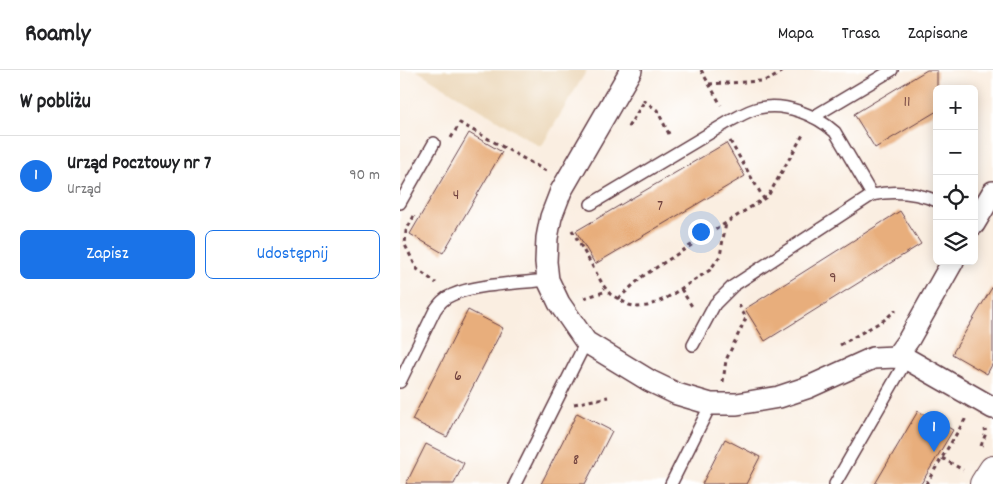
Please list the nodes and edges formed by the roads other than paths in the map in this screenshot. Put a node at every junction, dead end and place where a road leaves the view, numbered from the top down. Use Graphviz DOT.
graph roads {
  1 [pos="631,70"];
  2 [pos="892,70"];
  3 [pos="813,118"];
  4 [pos="434,143"];
  5 [pos="993,192"];
  6 [pos="872,195"];
  7 [pos="933,199"];
  8 [pos="400,203"];
  9 [pos="591,204"];
  10 [pos="976,220"];
  11 [pos="951,265"];
  12 [pos="548,280"];
  13 [pos="586,342"];
  14 [pos="693,345"];
  15 [pos="902,358"];
  16 [pos="400,382"];
  17 [pos="711,404"];
  18 [pos="993,408"];
  19 [pos="993,470"];
  20 [pos="974,478"];
  21 [pos="515,484"];
  22 [pos="671,484"];
  23 [pos="835,484"];
  1 -- 12 [label="street"];
  2 -- 3 [label="lane"];
  3 -- 6 [label="lane"];
  3 -- 9 [label="lane"];
  4 -- 8 [label="lane"];
  5 -- 10 [label="street"];
  6 -- 7 [label="lane"];
  6 -- 14 [label="lane"];
  11 -- 15 [label="street"];
  12 -- 13 [label="street"];
  12 -- 16 [label="lane"];
  13 -- 17 [label="street"];
  13 -- 21 [label="lane"];
  15 -- 17 [label="street"];
  15 -- 18 [label="street"];
  15 -- 23 [label="lane"];
  17 -- 22 [label="lane"];
  19 -- 20 [label="main road"];
}
